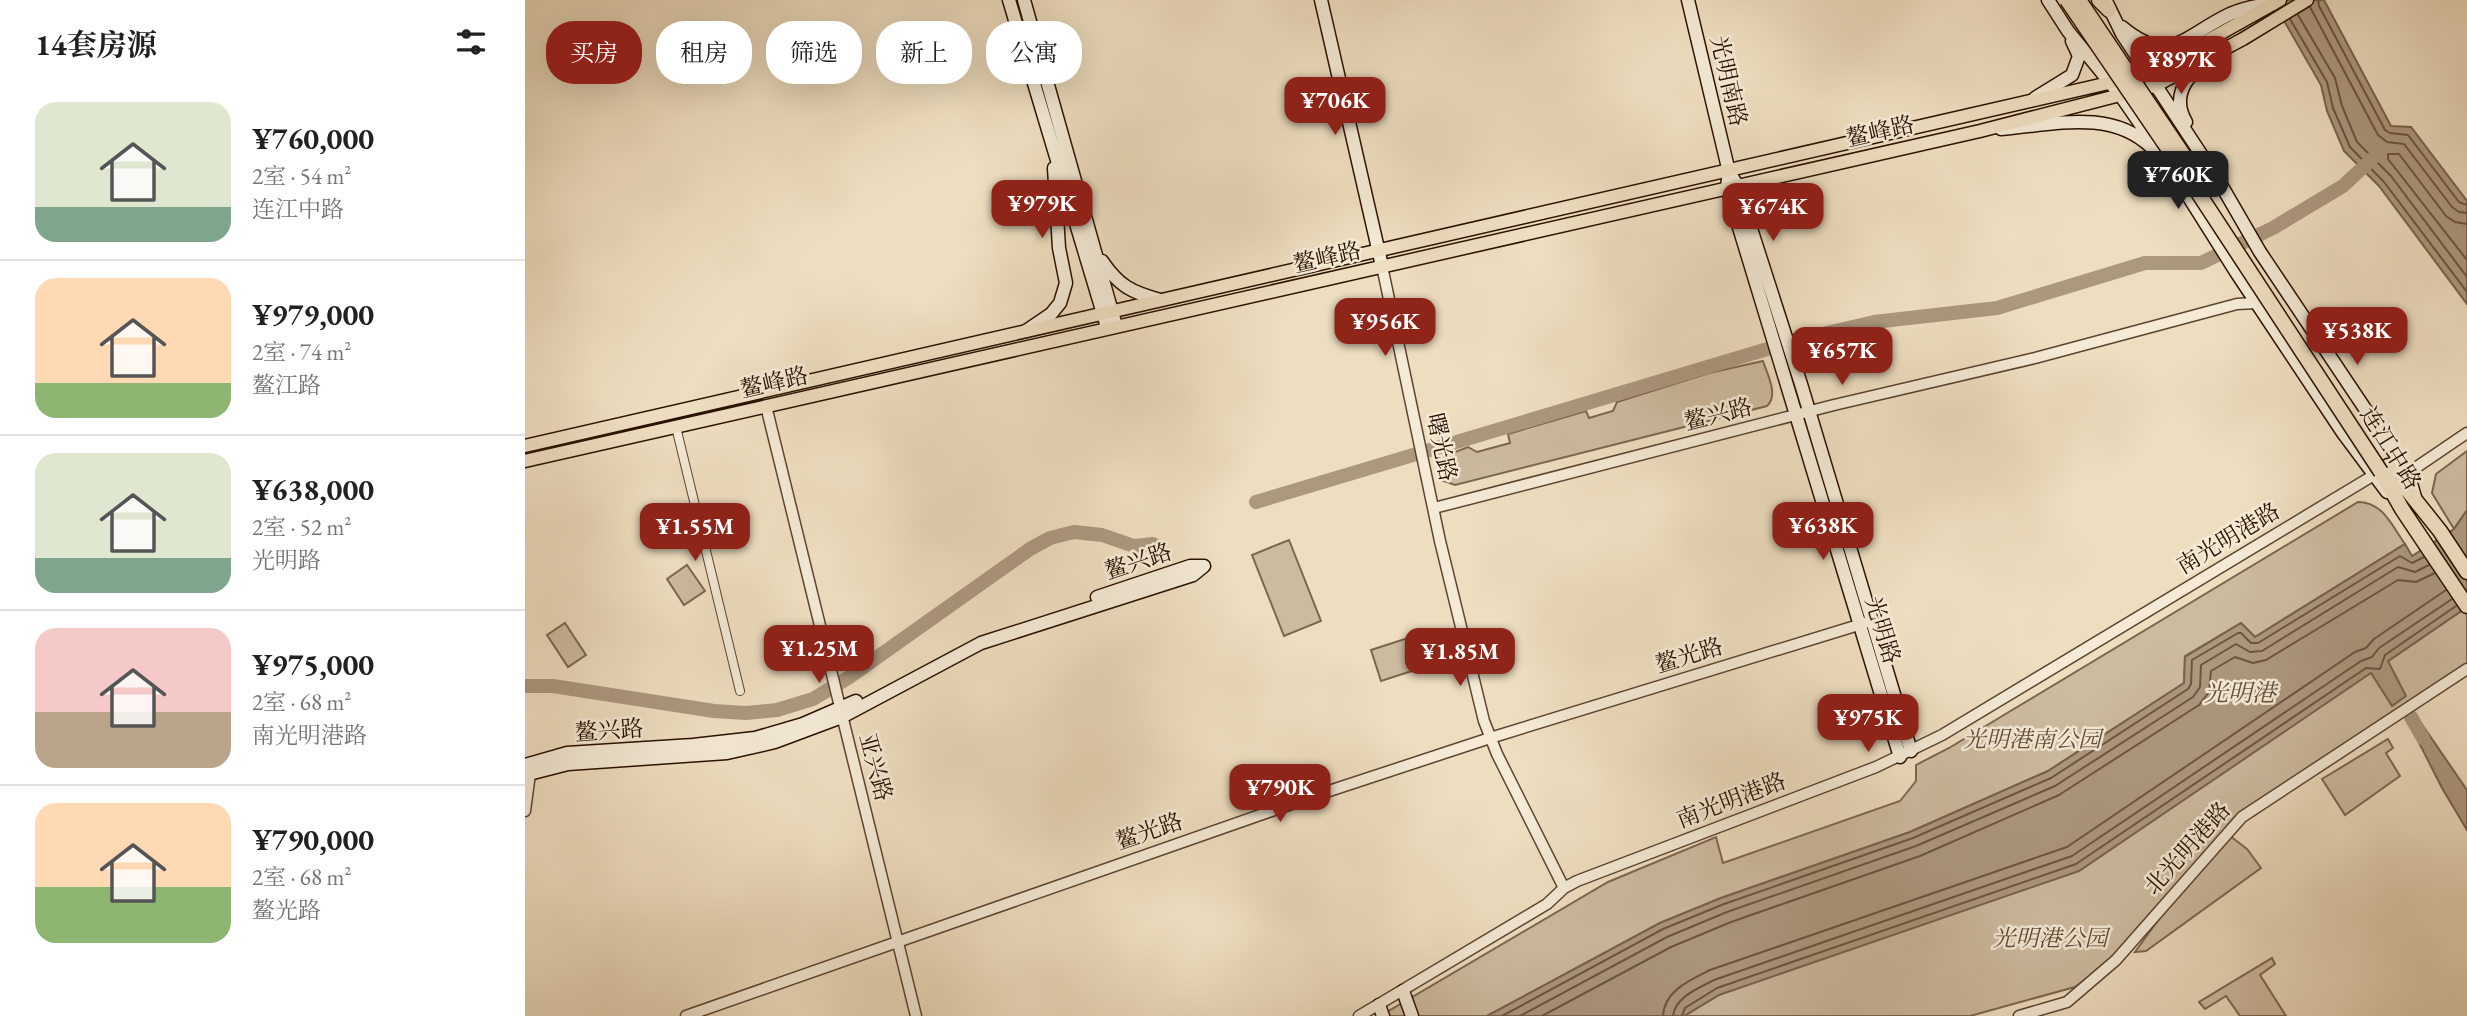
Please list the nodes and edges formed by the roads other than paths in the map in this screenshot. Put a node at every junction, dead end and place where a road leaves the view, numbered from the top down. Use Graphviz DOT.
graph roads {
  1 [pos="1009,0"];
  2 [pos="1024,0"];
  3 [pos="1321,0"];
  4 [pos="1688,0"];
  5 [pos="2047,0"];
  6 [pos="2067,0"];
  7 [pos="2080,0"];
  8 [pos="2088,0"];
  9 [pos="2307,0"];
  10 [pos="2277,2"];
  11 [pos="2110,13"];
  12 [pos="2068,31"];
  13 [pos="2103,36"];
  14 [pos="2243,39"];
  15 [pos="2087,53"];
  16 [pos="2148,74"];
  17 [pos="2109,83"];
  18 [pos="2155,86"];
  19 [pos="2121,96"];
  20 [pos="2029,101"];
  21 [pos="1980,131"];
  22 [pos="1053,147"];
  23 [pos="2168,164"];
  24 [pos="1729,172"];
  25 [pos="2220,183"];
  26 [pos="1732,186"];
  27 [pos="1096,252"];
  28 [pos="1378,252"];
  29 [pos="1382,266"];
  30 [pos="1160,300"];
  31 [pos="2256,303"];
  32 [pos="1107,312"];
  33 [pos="1112,326"];
  34 [pos="1025,331"];
  35 [pos="766,406"];
  36 [pos="1803,414"];
  37 [pos="676,428"];
  38 [pos="2467,433"];
  39 [pos="525,446"];
  40 [pos="525,461"];
  41 [pos="2381,471"];
  42 [pos="2408,472"];
  43 [pos="2416,501"];
  44 [pos="1434,508"];
  45 [pos="2467,572"];
  46 [pos="2466,604"];
  47 [pos="1865,623"];
  48 [pos="2467,669"];
  49 [pos="740,691"];
  50 [pos="840,708"];
  51 [pos="1490,738"];
  52 [pos="1905,754"];
  53 [pos="528,769"];
  54 [pos="525,811"];
  55 [pos="1564,888"];
  56 [pos="899,940"];
  57 [pos="1403,991"];
  58 [pos="1381,1010"];
  59 [pos="686,1016"];
  60 [pos="916,1016"];
  61 [pos="1359,1016"];
  62 [pos="1412,1016"];
  63 [pos="2019,1016"];
  1 -- 22 [label="main road"];
  2 -- 27 [label="main road"];
  3 -- 28 [label="main road, 曙光路"];
  4 -- 24 [label="main road, 光明南路"];
  5 -- 12 [label="main road"];
  6 -- 41 [label="highway, 连江中路, bridge"];
  7 -- 13 [label="highway, 连江中路, bridge"];
  8 -- 13 [label="highway, bridge"];
  9 -- 14 [label="main road, 鳌峰路"];
  10 -- 11 [label="main road"];
  10 -- 16 [label="main road, 鳌峰路"];
  11 -- 15 [label="main road"];
  11 -- 16 [label="main road"];
  12 -- 15 [label="main road"];
  12 -- 20 [label="main road"];
  13 -- 41 [label="highway, 连江中路, bridge"];
  14 -- 18 [label="main road, 鳌峰路"];
  14 -- 25 [label="main road"];
  15 -- 17 [label="main road"];
  16 -- 17 [label="main road, 鳌峰路"];
  16 -- 18 [label="main road"];
  17 -- 19 [label="main road"];
  17 -- 20 [label="main road, 鳌峰路"];
  18 -- 19 [label="main road, 鳌峰路"];
  18 -- 25 [label="main road"];
  19 -- 21 [label="main road, 鳌峰路"];
  19 -- 23 [label="main road"];
  20 -- 24 [label="main road, 鳌峰路"];
  21 -- 23 [label="main road"];
  21 -- 26 [label="main road, 鳌峰路"];
  22 -- 32 [label="main road"];
  22 -- 34 [label="main road"];
  23 -- 31 [label="main road"];
  24 -- 26 [label="main road, 光明路"];
  24 -- 28 [label="main road, 鳌峰路"];
  25 -- 42 [label="main road"];
  26 -- 29 [label="main road, 鳌峰路"];
  26 -- 36 [label="main road, 光明路"];
  27 -- 30 [label="main road"];
  27 -- 32 [label="main road"];
  28 -- 29 [label="main road, 曙光路"];
  28 -- 30 [label="main road, 鳌峰路"];
  29 -- 33 [label="main road, 鳌峰路"];
  29 -- 44 [label="street, 曙光路"];
  30 -- 32 [label="main road, 鳌峰路"];
  31 -- 36 [label="street, 鳌兴路"];
  31 -- 41 [label="main road"];
  32 -- 33 [label="main road"];
  32 -- 34 [label="main road, 鳌峰路"];
  33 -- 35 [label="main road, 鳌峰路"];
  34 -- 39 [label="main road, 鳌峰路"];
  35 -- 37 [label="main road, 鳌峰路"];
  35 -- 50 [label="street, 亚兴路"];
  36 -- 44 [label="street, 鳌兴路"];
  36 -- 47 [label="main road, 光明路"];
  37 -- 40 [label="main road, 鳌峰路"];
  37 -- 49 [label="street"];
  38 -- 42 [label="street"];
  41 -- 43 [label="highway, 连江中路"];
  41 -- 46 [label="highway, 连江中路"];
  41 -- 52 [label="street, 南光明港路"];
  42 -- 43 [label="main road"];
  43 -- 45 [label="highway, 连江中路"];
  44 -- 51 [label="street, 曙光路"];
  47 -- 51 [label="street, 鳌光路"];
  47 -- 52 [label="main road, 光明路"];
  48 -- 63 [label="street, 北光明港路"];
  50 -- 50 [label="main road, 鳌兴路"];
  50 -- 53 [label="main road, 鳌兴路"];
  50 -- 56 [label="street, 亚兴路"];
  51 -- 55 [label="street, 曙光路"];
  51 -- 56 [label="street, 鳌光路"];
  52 -- 55 [label="street, 南光明港路"];
  53 -- 54 [label="street"];
  55 -- 57 [label="street, 南光明港路"];
  56 -- 59 [label="street, 鳌光路"];
  56 -- 60 [label="street, 亚兴路"];
  57 -- 58 [label="street, 南光明港路"];
  57 -- 62 [label="main road"];
  58 -- 61 [label="street, 南光明港路"];
}
